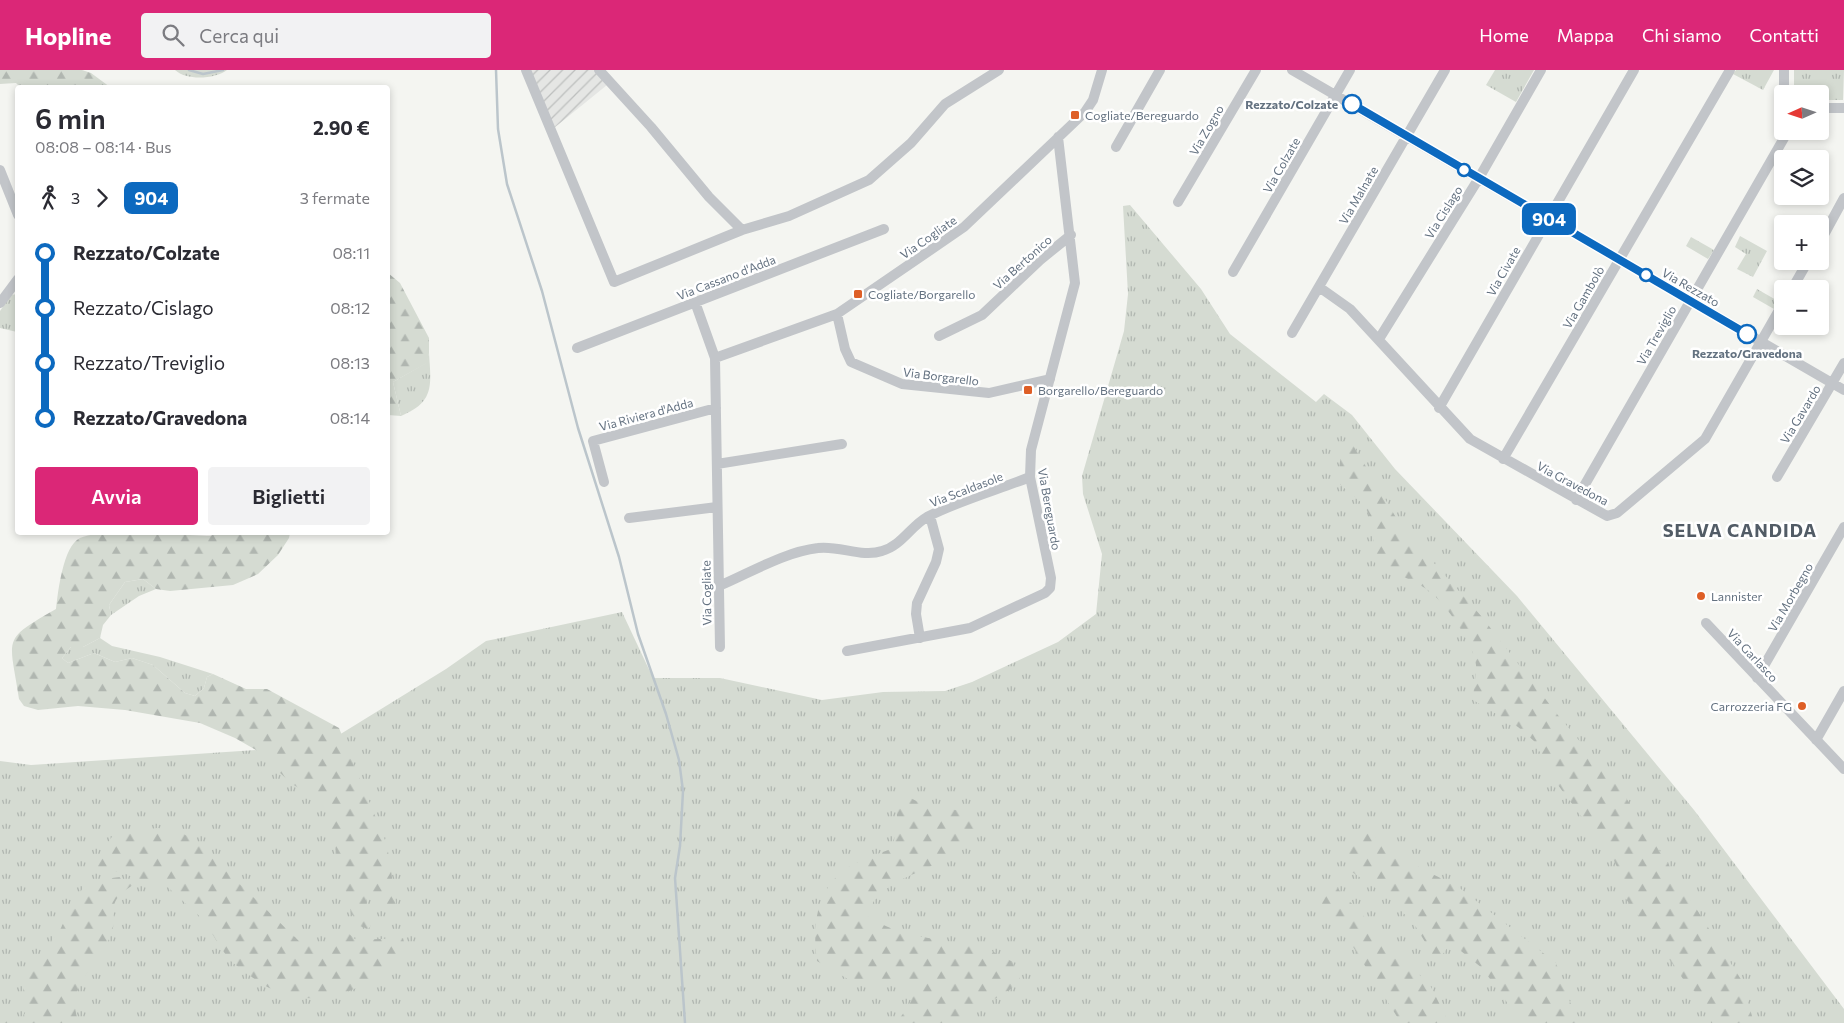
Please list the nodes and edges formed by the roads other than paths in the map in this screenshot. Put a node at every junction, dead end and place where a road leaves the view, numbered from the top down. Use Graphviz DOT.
graph roads {
  1 [pos="526,70"];
  2 [pos="599,70"];
  3 [pos="999,70"];
  4 [pos="1102,70"];
  5 [pos="1160,70"];
  6 [pos="1256,70"];
  7 [pos="1292,70"];
  8 [pos="1350,70"];
  9 [pos="1445,70"];
  10 [pos="1541,70"];
  11 [pos="1634,70"];
  12 [pos="1730,70"];
  13 [pos="1784,70"];
  14 [pos="1784,85"];
  15 [pos="1336,95"];
  16 [pos="1829,108"];
  17 [pos="1844,108"];
  18 [pos="1058,137"];
  19 [pos="1406,137"];
  20 [pos="1783,140"];
  21 [pos="1116,147"];
  22 [pos="0,170"];
  23 [pos="1478,178"];
  24 [pos="1844,198"];
  25 [pos="1178,202"];
  26 [pos="15,208"];
  27 [pos="1840,213"];
  28 [pos="1548,218"];
  29 [pos="884,229"];
  30 [pos="1829,229"];
  31 [pos="742,230"];
  32 [pos="1071,235"];
  33 [pos="1619,260"];
  34 [pos="1233,272"];
  35 [pos="15,283"];
  36 [pos="1319,287"];
  37 [pos="1690,301"];
  38 [pos="0,302"];
  39 [pos="695,302"];
  40 [pos="837,314"];
  41 [pos="1774,319"];
  42 [pos="1292,333"];
  43 [pos="939,336"];
  44 [pos="1379,339"];
  45 [pos="1761,342"];
  46 [pos="577,348"];
  47 [pos="715,358"];
  48 [pos="1844,363"];
  49 [pos="1050,379"];
  50 [pos="1832,384"];
  51 [pos="1844,390"];
  52 [pos="716,408"];
  53 [pos="1439,408"];
  54 [pos="842,444"];
  55 [pos="1503,460"];
  56 [pos="717,464"];
  57 [pos="1030,477"];
  58 [pos="1777,477"];
  59 [pos="604,482"];
  60 [pos="1576,500"];
  61 [pos="717,507"];
  62 [pos="930,516"];
  63 [pos="629,518"];
  64 [pos="1844,527"];
  65 [pos="719,586"];
  66 [pos="1706,622"];
  67 [pos="920,638"];
  68 [pos="720,647"];
  69 [pos="848,651"];
  70 [pos="1757,678"];
  71 [pos="1844,691"];
  72 [pos="1816,740"];
  73 [pos="1844,769"];
  1 -- 31 [label="street"];
  2 -- 31 [label="street"];
  3 -- 31 [label="street"];
  4 -- 18 [label="street, Via Cogliate"];
  5 -- 21 [label="street"];
  6 -- 25 [label="street, Via Zogno"];
  7 -- 15 [label="street, Via Rezzato"];
  8 -- 15 [label="street, Via Colzate"];
  9 -- 19 [label="street, Via Malnate"];
  10 -- 23 [label="street, Via Cislago"];
  11 -- 28 [label="street, Via Civate"];
  12 -- 33 [label="street, Via Gambolò"];
  13 -- 14 [label="street"];
  15 -- 19 [label="street, Via Rezzato"];
  15 -- 34 [label="street, Via Colzate"];
  16 -- 17 [label="street"];
  18 -- 32 [label="street, Via Bereguardo"];
  18 -- 40 [label="street, Via Cogliate"];
  19 -- 23 [label="street, Via Rezzato"];
  19 -- 36 [label="street, Via Malnate"];
  20 -- 37 [label="street, Via Treviglio"];
  22 -- 26 [label="street"];
  23 -- 28 [label="street, Via Rezzato"];
  23 -- 44 [label="street, Via Cislago"];
  24 -- 27 [label="street"];
  27 -- 30 [label="street"];
  28 -- 33 [label="street, Via Rezzato"];
  28 -- 53 [label="street, Via Civate"];
  29 -- 39 [label="street, Via Cassano d'Adda"];
  32 -- 43 [label="street, Via Bertonico"];
  32 -- 49 [label="street, Via Bereguardo"];
  33 -- 37 [label="street, Via Rezzato"];
  33 -- 55 [label="street, Via Gambolò"];
  35 -- 38 [label="street"];
  36 -- 42 [label="street, Via Malnate"];
  36 -- 44 [label="street, Via Gravedona"];
  37 -- 45 [label="street, Via Rezzato"];
  37 -- 60 [label="street, Via Treviglio"];
  39 -- 46 [label="street, Via Cassano d'Adda"];
  39 -- 47 [label="street, Via Cogliate"];
  40 -- 47 [label="street, Via Cogliate"];
  40 -- 49 [label="street, Via Borgarello"];
  41 -- 45 [label="street, Via Gravedona"];
  44 -- 53 [label="street, Via Gravedona"];
  45 -- 50 [label="street, Via Rezzato"];
  45 -- 60 [label="street, Via Gravedona"];
  47 -- 52 [label="street, Via Cogliate"];
  48 -- 50 [label="street, Via Gavardo"];
  49 -- 57 [label="street, Via Bereguardo"];
  50 -- 51 [label="street, Via Rezzato"];
  50 -- 58 [label="street, Via Gavardo"];
  52 -- 56 [label="street, Via Cogliate"];
  52 -- 59 [label="street, Via Riviera d'Adda"];
  53 -- 55 [label="street, Via Gravedona"];
  54 -- 56 [label="street"];
  55 -- 60 [label="street, Via Gravedona"];
  56 -- 61 [label="street, Via Cogliate"];
  57 -- 62 [label="street, Via Scaldasole"];
  57 -- 67 [label="street, Via Bereguardo"];
  61 -- 63 [label="street"];
  61 -- 65 [label="street, Via Cogliate"];
  62 -- 65 [label="street, Via Scaldasole"];
  62 -- 67 [label="street"];
  64 -- 70 [label="street, Via Morbegno"];
  65 -- 68 [label="street, Via Cogliate"];
  66 -- 70 [label="street, Via Garlasco"];
  67 -- 69 [label="street, Via Bereguardo"];
  70 -- 72 [label="street, Via Garlasco"];
  71 -- 72 [label="street"];
  72 -- 73 [label="street, Via Garlasco"];
}
